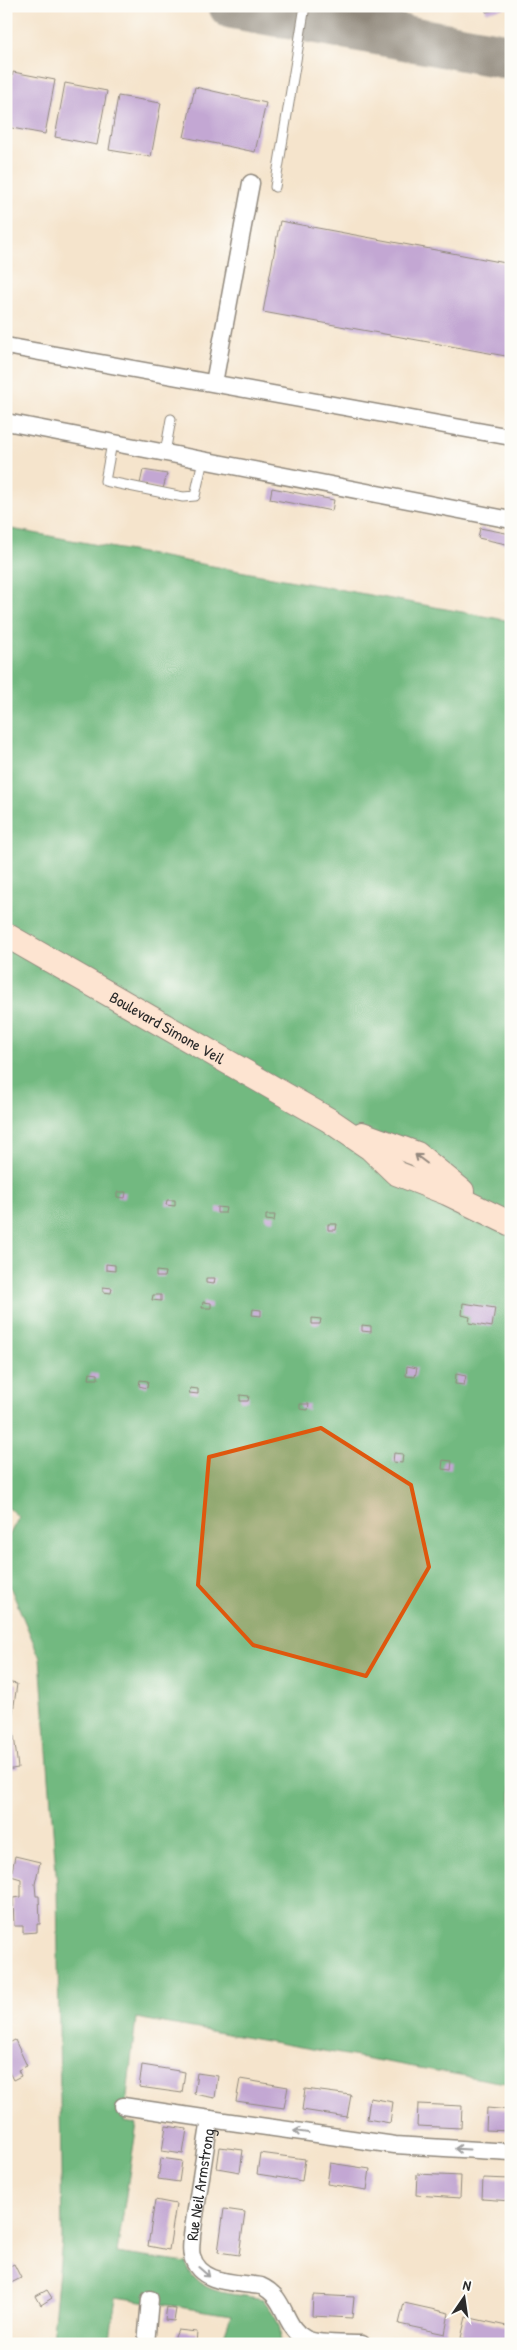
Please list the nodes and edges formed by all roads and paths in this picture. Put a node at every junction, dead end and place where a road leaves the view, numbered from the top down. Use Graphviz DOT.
graph roads {
  1 [pos="305,6"];
  2 [pos="251,183"];
  3 [pos="275,188"];
  4 [pos="6,346"];
  5 [pos="214,384"];
  6 [pos="171,419"];
  7 [pos="6,422"];
  8 [pos="511,436"];
  9 [pos="112,443"];
  10 [pos="166,453"];
  11 [pos="203,460"];
  12 [pos="511,520"];
  13 [pos="6,935"];
  14 [pos="511,1224"];
  15 [pos="123,2106"];
  16 [pos="210,2119"];
  17 [pos="511,2152"];
  18 [pos="150,2299"];
  19 [pos="146,2344"];
  20 [pos="362,2344"];
  1 -- 3 [label="lane"];
  2 -- 5 [label="street"];
  4 -- 5 [label="street"];
  5 -- 8 [label="street"];
  6 -- 10 [label="lane"];
  7 -- 9 [label="street"];
  9 -- 10 [label="street"];
  9 -- 11 [label="lane"];
  10 -- 11 [label="street"];
  11 -- 12 [label="street"];
  13 -- 14 [label="main road, Boulevard Simone Veil"];
  15 -- 16 [label="street"];
  17 -- 16 [label="street, Rue Neil Armstrong, one-way"];
  16 -- 20 [label="street, Rue Neil Armstrong, one-way"];
  18 -- 19 [label="street"];
}
